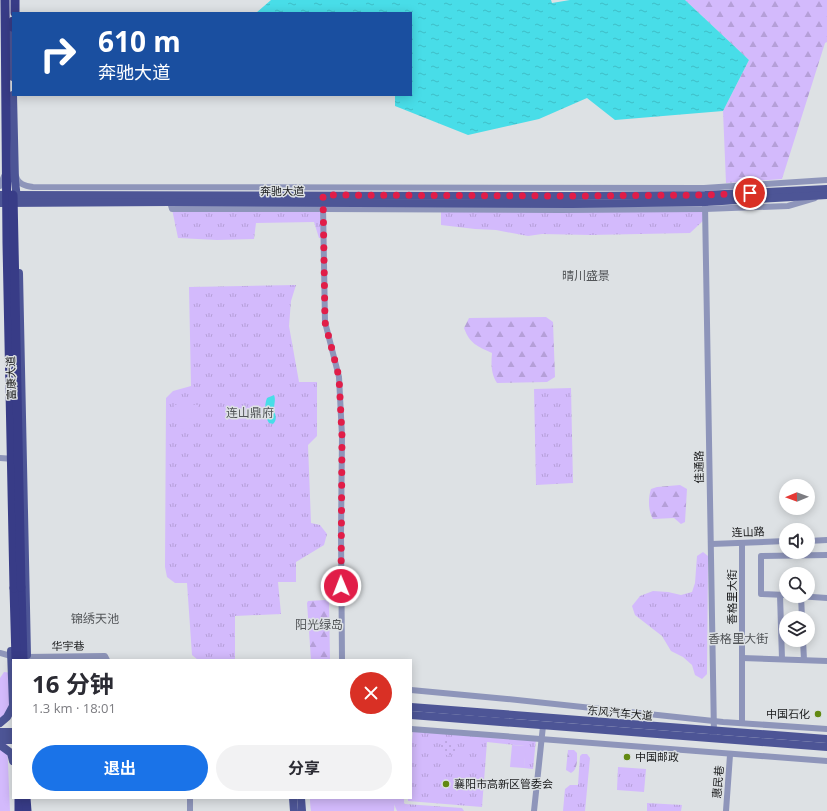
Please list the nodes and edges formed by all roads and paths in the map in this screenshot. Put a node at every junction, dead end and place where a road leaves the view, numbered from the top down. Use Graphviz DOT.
graph roads {
  1 [pos="3,0"];
  2 [pos="10,0"];
  3 [pos="15,0"];
  4 [pos="15,12"];
  5 [pos="12,24"];
  6 [pos="12,82"];
  7 [pos="12,96"];
  8 [pos="13,96"];
  9 [pos="15,172"];
  10 [pos="4,176"];
  11 [pos="827,180"];
  12 [pos="0,186"];
  13 [pos="257,191"];
  14 [pos="825,193"];
  15 [pos="17,194"];
  16 [pos="1,195"];
  17 [pos="323,202"];
  18 [pos="705,202"];
  19 [pos="2,203"];
  20 [pos="17,203"];
  21 [pos="4,458"];
  22 [pos="24,458"];
  23 [pos="827,540"];
  24 [pos="779,541"];
  25 [pos="815,541"];
  26 [pos="742,543"];
  27 [pos="711,544"];
  28 [pos="827,555"];
  29 [pos="779,595"];
  30 [pos="815,597"];
  31 [pos="827,598"];
  32 [pos="783,603"];
  33 [pos="803,647"];
  34 [pos="0,654"];
  35 [pos="14,658"];
  36 [pos="742,658"];
  37 [pos="26,659"];
  38 [pos="106,659"];
  39 [pos="342,659"];
  40 [pos="782,659"];
  41 [pos="804,660"];
  42 [pos="827,661"];
  43 [pos="412,690"];
  44 [pos="412,707"];
  45 [pos="12,708"];
  46 [pos="412,715"];
  47 [pos="714,721"];
  48 [pos="0,723"];
  49 [pos="742,723"];
  50 [pos="543,726"];
  51 [pos="412,729"];
  52 [pos="827,729"];
  53 [pos="0,732"];
  54 [pos="12,732"];
  55 [pos="714,735"];
  56 [pos="827,739"];
  57 [pos="0,740"];
  58 [pos="12,740"];
  59 [pos="541,740"];
  60 [pos="0,745"];
  61 [pos="827,747"];
  62 [pos="730,755"];
  63 [pos="12,758"];
  64 [pos="827,761"];
  65 [pos="16,799"];
  66 [pos="19,799"];
  67 [pos="26,799"];
  68 [pos="30,799"];
  69 [pos="190,799"];
  70 [pos="293,799"];
  71 [pos="301,799"];
  72 [pos="16,811"];
  73 [pos="19,811"];
  74 [pos="26,811"];
  75 [pos="30,811"];
  76 [pos="190,811"];
  77 [pos="294,811"];
  78 [pos="302,811"];
  79 [pos="534,811"];
  80 [pos="726,811"];
  1 -- 10 [label="main road, 富康大道"];
  1 -- 35 [label="highway, bridge"];
  2 -- 5 [label="main road"];
  2 -- 6 [label="highway, bridge"];
  3 -- 4 [label="highway"];
  7 -- 37 [label="highway, bridge"];
  8 -- 9 [label="main road, 富康大道"];
  9 -- 13 [label="street"];
  9 -- 15 [label="main road, 富康大道"];
  10 -- 12 [label="street"];
  10 -- 16 [label="main road, 富康大道"];
  11 -- 13 [label="street"];
  13 -- 15 [label="main road, 奔驰大道"];
  13 -- 17 [label="main road, 奔驰大道"];
  14 -- 18 [label="main road, 奔驰大道"];
  14 -- 18 [label="street"];
  15 -- 16 [label="main road, 奔驰大道"];
  15 -- 20 [label="main road, 富康大道"];
  16 -- 19 [label="main road, 富康大道"];
  17 -- 18 [label="main road, 奔驰大道"];
  17 -- 18 [label="street"];
  17 -- 20 [label="main road, 奔驰大道"];
  17 -- 39 [label="street"];
  18 -- 27 [label="street, 佳通路"];
  19 -- 20 [label="main road, 奔驰大道"];
  19 -- 21 [label="main road, 富康大道"];
  20 -- 22 [label="main road, 富康大道"];
  21 -- 22 [label="street"];
  21 -- 35 [label="main road, 富康大道"];
  22 -- 37 [label="main road, 富康大道"];
  23 -- 25 [label="street"];
  24 -- 26 [label="street, 连山路"];
  26 -- 27 [label="street, 连山路"];
  26 -- 36 [label="street, 香格里大街"];
  27 -- 47 [label="street, 佳通路"];
  28 -- 29 [label="street"];
  30 -- 31 [label="street"];
  32 -- 40 [label="street"];
  33 -- 41 [label="street"];
  34 -- 35 [label="street"];
  36 -- 40 [label="street"];
  36 -- 49 [label="street, 香格里大街"];
  37 -- 38 [label="street, 华宇巷"];
  40 -- 41 [label="street"];
  41 -- 42 [label="street"];
  43 -- 47 [label="street"];
  44 -- 55 [label="main road, 东风汽车大道"];
  45 -- 48 [label="main road"];
  46 -- 50 [label="main road, 东风汽车大道"];
  47 -- 49 [label="street"];
  47 -- 55 [label="street, 佳通路"];
  49 -- 52 [label="street"];
  50 -- 55 [label="main road, 东风汽车大道"];
  50 -- 59 [label="street"];
  51 -- 59 [label="street"];
  53 -- 54 [label="main road"];
  55 -- 56 [label="main road, 东风汽车大道"];
  55 -- 61 [label="main road, 东风汽车大道"];
  57 -- 58 [label="main road"];
  59 -- 62 [label="street"];
  59 -- 79 [label="street"];
  60 -- 63 [label="main road"];
  62 -- 64 [label="street"];
  62 -- 80 [label="street, 惠民巷"];
  65 -- 72 [label="main road"];
  66 -- 73 [label="highway"];
  67 -- 74 [label="highway"];
  68 -- 75 [label="main road"];
  69 -- 76 [label="street"];
  70 -- 77 [label="main road"];
  71 -- 78 [label="main road"];
}
